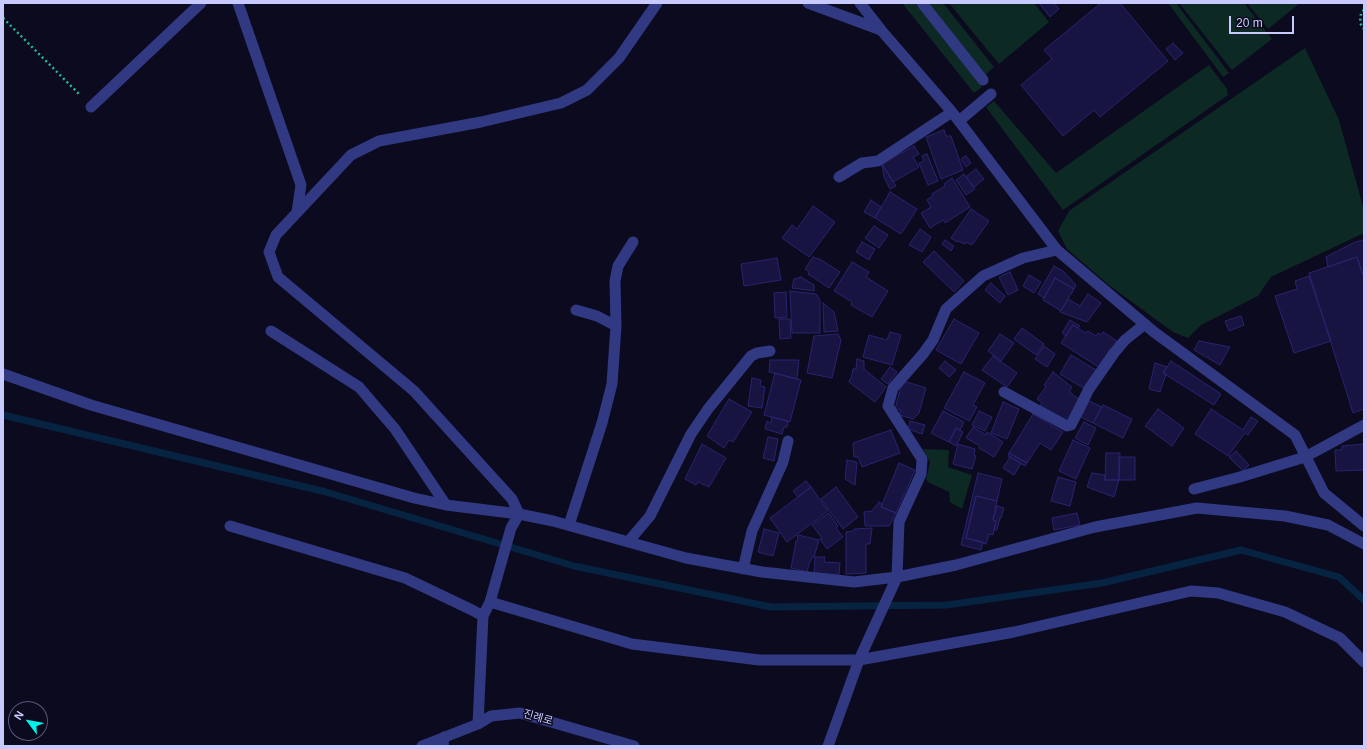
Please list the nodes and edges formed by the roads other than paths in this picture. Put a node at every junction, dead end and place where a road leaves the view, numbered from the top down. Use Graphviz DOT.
graph roads {
  1 [pos="201,3"];
  2 [pos="238,3"];
  3 [pos="657,3"];
  4 [pos="808,3"];
  5 [pos="860,3"];
  6 [pos="922,3"];
  7 [pos="881,30"];
  8 [pos="983,80"];
  9 [pos="991,94"];
  10 [pos="92,107"];
  11 [pos="956,116"];
  12 [pos="839,178"];
  13 [pos="297,212"];
  14 [pos="633,242"];
  15 [pos="1057,250"];
  16 [pos="576,310"];
  17 [pos="1145,324"];
  18 [pos="616,326"];
  19 [pos="271,331"];
  20 [pos="770,351"];
  21 [pos="3,374"];
  22 [pos="1004,392"];
  23 [pos="1364,425"];
  24 [pos="788,441"];
  25 [pos="1305,457"];
  26 [pos="1194,489"];
  27 [pos="446,505"];
  28 [pos="519,514"];
  29 [pos="569,525"];
  30 [pos="230,526"];
  31 [pos="1364,526"];
  32 [pos="628,542"];
  33 [pos="1364,544"];
  34 [pos="743,568"];
  35 [pos="897,577"];
  36 [pos="490,602"];
  37 [pos="483,616"];
  38 [pos="859,660"];
  39 [pos="1364,662"];
  40 [pos="478,724"];
  41 [pos="444,741"];
  42 [pos="422,746"];
  43 [pos="634,746"];
  44 [pos="828,746"];
  1 -- 10 [label="street"];
  2 -- 13 [label="street"];
  3 -- 13 [label="street"];
  4 -- 7 [label="street"];
  5 -- 7 [label="street"];
  6 -- 8 [label="street"];
  7 -- 11 [label="street"];
  9 -- 11 [label="street"];
  11 -- 12 [label="street"];
  11 -- 15 [label="street"];
  13 -- 28 [label="street"];
  14 -- 18 [label="street"];
  15 -- 17 [label="street"];
  15 -- 35 [label="street"];
  16 -- 18 [label="street"];
  17 -- 22 [label="street"];
  17 -- 25 [label="street"];
  18 -- 29 [label="street"];
  19 -- 27 [label="street"];
  20 -- 32 [label="street"];
  21 -- 27 [label="street"];
  23 -- 25 [label="street"];
  24 -- 34 [label="street"];
  25 -- 26 [label="street"];
  25 -- 31 [label="street"];
  27 -- 28 [label="street"];
  28 -- 29 [label="street"];
  28 -- 36 [label="street"];
  29 -- 32 [label="street"];
  30 -- 37 [label="street"];
  32 -- 34 [label="street"];
  33 -- 35 [label="street"];
  34 -- 35 [label="street"];
  35 -- 38 [label="street"];
  36 -- 37 [label="street"];
  36 -- 38 [label="street"];
  37 -- 40 [label="street"];
  38 -- 39 [label="street"];
  38 -- 44 [label="street"];
  40 -- 41 [label="street, 진례로"];
  40 -- 43 [label="street, 진례로"];
  41 -- 42 [label="street, 진례로"];
}
